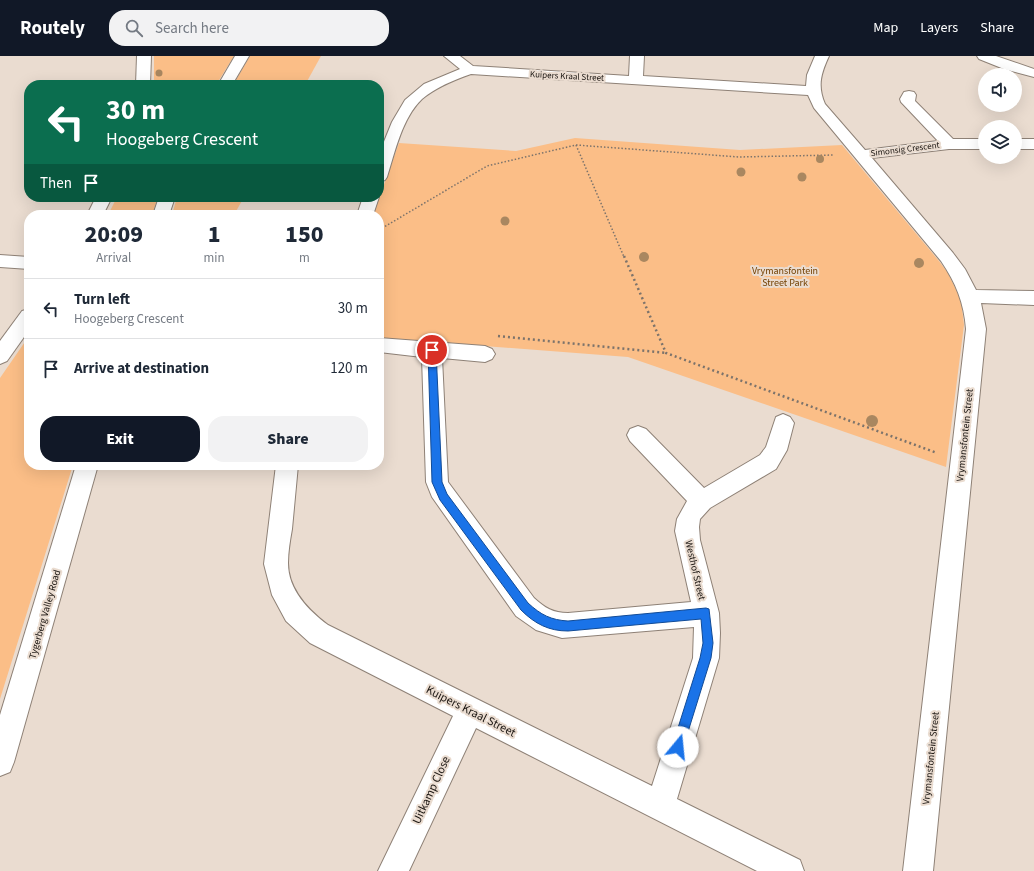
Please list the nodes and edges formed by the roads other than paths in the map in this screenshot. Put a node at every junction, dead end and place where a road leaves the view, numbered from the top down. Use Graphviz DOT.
graph roads {
  1 [pos="144,56"];
  2 [pos="242,56"];
  3 [pos="451,56"];
  4 [pos="637,56"];
  5 [pos="822,56"];
  6 [pos="984,56"];
  7 [pos="470,70"];
  8 [pos="1034,73"];
  9 [pos="143,80"];
  10 [pos="228,80"];
  11 [pos="636,80"];
  12 [pos="813,91"];
  13 [pos="909,95"];
  14 [pos="949,144"];
  15 [pos="978,144"];
  16 [pos="1022,144"];
  17 [pos="1034,144"];
  18 [pos="861,155"];
  19 [pos="384,164"];
  20 [pos="0,261"];
  21 [pos="24,263"];
  22 [pos="971,296"];
  23 [pos="1034,298"];
  24 [pos="24,323"];
  25 [pos="384,345"];
  26 [pos="432,350"];
  27 [pos="485,354"];
  28 [pos="0,356"];
  29 [pos="782,423"];
  30 [pos="638,434"];
  31 [pos="86,470"];
  32 [pos="286,470"];
  33 [pos="702,501"];
  34 [pos="706,613"];
  35 [pos="470,710"];
  36 [pos="0,762"];
  37 [pos="660,806"];
  38 [pos="393,871"];
  39 [pos="789,871"];
  40 [pos="918,871"];
  1 -- 9 [label="street"];
  2 -- 10 [label="street"];
  3 -- 7 [label="street"];
  4 -- 11 [label="street"];
  5 -- 12 [label="street"];
  6 -- 8 [label="street"];
  7 -- 11 [label="street, Kuipers Kraal Street"];
  7 -- 19 [label="street, Kuipers Kraal Street"];
  11 -- 12 [label="street, Kuipers Kraal Street"];
  12 -- 18 [label="street, Vrymansfontein Street"];
  13 -- 14 [label="street, Simonsig Crescent"];
  14 -- 15 [label="street, Simonsig Crescent"];
  14 -- 18 [label="street, Simonsig Crescent"];
  16 -- 17 [label="street"];
  18 -- 22 [label="street, Vrymansfontein Street"];
  20 -- 21 [label="street"];
  22 -- 23 [label="street"];
  22 -- 40 [label="street, Vrymansfontein Street"];
  24 -- 28 [label="street"];
  25 -- 26 [label="street"];
  26 -- 27 [label="street"];
  26 -- 34 [label="street"];
  29 -- 33 [label="street, Westhof Street"];
  30 -- 33 [label="street"];
  31 -- 36 [label="street, Tygerberg Valley Road"];
  32 -- 35 [label="street, Kuipers Kraal Street"];
  33 -- 34 [label="street, Westhof Street"];
  34 -- 37 [label="street, Westhof Street"];
  35 -- 37 [label="street, Kuipers Kraal Street"];
  35 -- 38 [label="street, Uitkamp Close"];
  37 -- 39 [label="street, Kuipers Kraal Street"];
}
